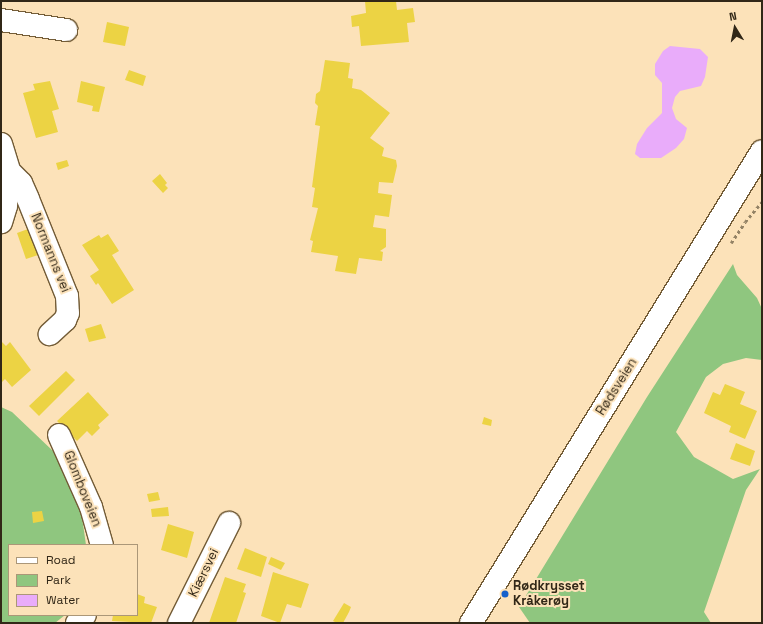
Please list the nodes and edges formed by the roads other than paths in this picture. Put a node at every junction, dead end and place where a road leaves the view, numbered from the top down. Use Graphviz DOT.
graph roads {
  1 [pos="1,20"];
  2 [pos="66,30"];
  3 [pos="1,144"];
  4 [pos="762,151"];
  5 [pos="9,171"];
  6 [pos="1,222"];
  7 [pos="50,334"];
  8 [pos="58,435"];
  9 [pos="229,523"];
  10 [pos="102,544"];
  11 [pos="179,623"];
  12 [pos="471,623"];
  1 -- 2 [label="street"];
  3 -- 5 [label="street, Normanns vei"];
  4 -- 12 [label="street, Rødsveien"];
  5 -- 6 [label="street, Normanns vei"];
  5 -- 7 [label="street, Normanns vei"];
  8 -- 10 [label="street, Glomboveien"];
  9 -- 11 [label="street, Kiærsvei"];
}
